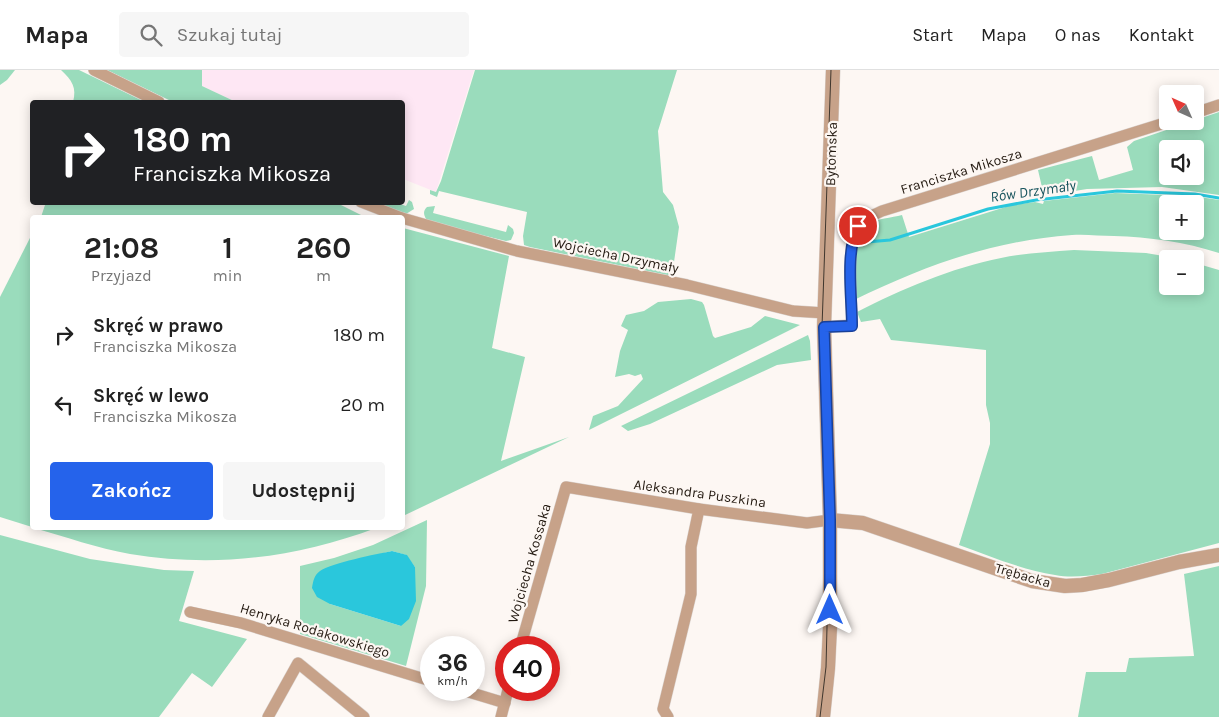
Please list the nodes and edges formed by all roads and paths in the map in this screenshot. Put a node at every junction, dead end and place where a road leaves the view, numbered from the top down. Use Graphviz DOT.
graph roads {
  1 [pos="94,70"];
  2 [pos="833,70"];
  3 [pos="155,100"];
  4 [pos="1219,105"];
  5 [pos="1204,110"];
  6 [pos="1159,125"];
  7 [pos="369,205"];
  8 [pos="394,215"];
  9 [pos="405,219"];
  10 [pos="825,313"];
  11 [pos="824,327"];
  12 [pos="566,487"];
  13 [pos="699,510"];
  14 [pos="830,520"];
  15 [pos="1219,555"];
  16 [pos="190,612"];
  17 [pos="523,636"];
  18 [pos="420,678"];
  19 [pos="485,697"];
  20 [pos="505,703"];
  21 [pos="268,717"];
  22 [pos="364,717"];
  23 [pos="500,717"];
  24 [pos="668,717"];
  25 [pos="823,717"];
  1 -- 3 [label="street"];
  2 -- 10 [label="street, Bytomska"];
  4 -- 5 [label="street"];
  6 -- 11 [label="street, Franciszka Mikosza"];
  7 -- 8 [label="street, Wojciecha Drzymały"];
  9 -- 10 [label="street, Wojciecha Drzymały"];
  10 -- 11 [label="street, Bytomska"];
  11 -- 14 [label="street, Bytomska"];
  12 -- 13 [label="street, Aleksandra Puszkina"];
  12 -- 17 [label="street, Wojciecha Kossaka"];
  13 -- 14 [label="street, Aleksandra Puszkina"];
  13 -- 24 [label="street"];
  14 -- 15 [label="street, Trębacka"];
  14 -- 25 [label="street, Bytomska"];
  16 -- 18 [label="street, Henryka Rodakowskiego"];
  19 -- 20 [label="street"];
  20 -- 23 [label="street"];
  21 -- 22 [label="street"];
}
